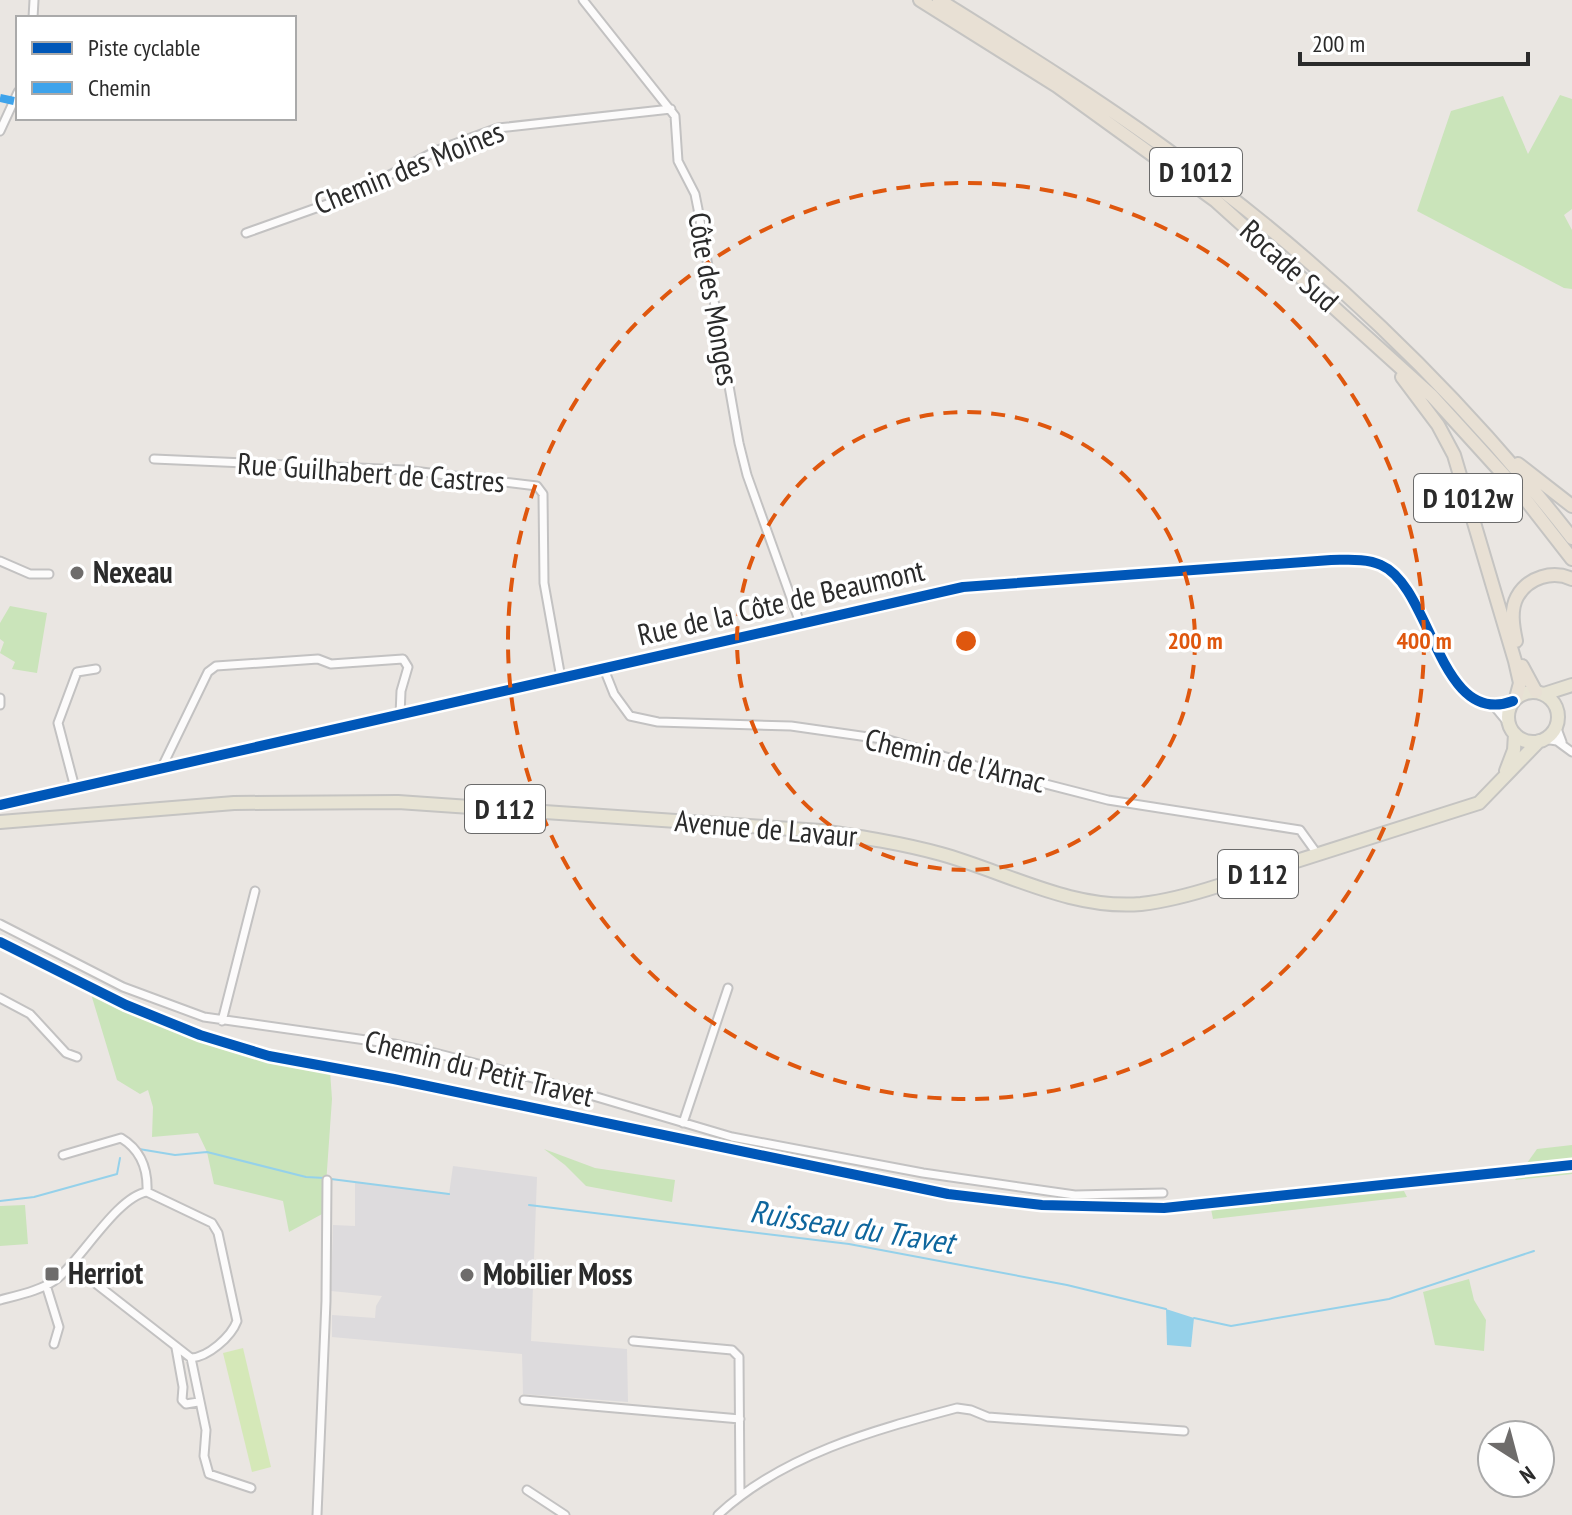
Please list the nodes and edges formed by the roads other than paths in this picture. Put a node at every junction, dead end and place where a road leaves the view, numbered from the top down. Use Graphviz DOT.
graph roads {
  1 [pos="583,0"];
  2 [pos="920,0"];
  3 [pos="939,0"];
  4 [pos="16,96"];
  5 [pos="671,109"];
  6 [pos="0,131"];
  7 [pos="246,233"];
  8 [pos="1357,326"];
  9 [pos="1476,426"];
  10 [pos="154,459"];
  11 [pos="1572,506"];
  12 [pos="1572,538"];
  13 [pos="1572,559"];
  14 [pos="0,561"];
  15 [pos="49,574"];
  16 [pos="1572,579"];
  17 [pos="800,623"];
  18 [pos="96,669"];
  19 [pos="604,669"];
  20 [pos="561,678"];
  21 [pos="1572,685"];
  22 [pos="1572,692"];
  23 [pos="1540,693"];
  24 [pos="0,698"];
  25 [pos="1515,700"];
  26 [pos="0,705"];
  27 [pos="1492,705"];
  28 [pos="400,715"];
  29 [pos="1557,721"];
  30 [pos="1512,729"];
  31 [pos="1541,740"];
  32 [pos="1569,749"];
  33 [pos="161,769"];
  34 [pos="1501,782"];
  35 [pos="75,788"];
  36 [pos="0,805"];
  37 [pos="0,822"];
  38 [pos="1318,855"];
  39 [pos="255,891"];
  40 [pos="0,924"];
  41 [pos="728,988"];
  42 [pos="0,998"];
  43 [pos="222,1021"];
  44 [pos="77,1057"];
  45 [pos="683,1123"];
  46 [pos="63,1155"];
  47 [pos="327,1180"];
  48 [pos="147,1192"];
  49 [pos="1163,1193"];
  50 [pos="72,1265"];
  51 [pos="46,1285"];
  52 [pos="0,1300"];
  53 [pos="633,1341"];
  54 [pos="54,1344"];
  55 [pos="176,1348"];
  56 [pos="191,1358"];
  57 [pos="524,1400"];
  58 [pos="198,1402"];
  59 [pos="740,1419"];
  60 [pos="1184,1431"];
  61 [pos="251,1488"];
  62 [pos="527,1490"];
  63 [pos="740,1494"];
  64 [pos="317,1515"];
  65 [pos="565,1515"];
  66 [pos="718,1515"];
  1 -- 5 [label="street, Côte des Monges"];
  2 -- 8 [label="highway, Rocade Sud / D 1012"];
  3 -- 9 [label="highway, Rocade Sud / D 1012"];
  4 -- 6 [label="street"];
  5 -- 7 [label="street, Chemin des Moines"];
  5 -- 17 [label="street, Côte des Monges"];
  8 -- 13 [label="highway, Rocade Sud / D 1012"];
  8 -- 25 [label="highway, D 1012w"];
  9 -- 11 [label="highway"];
  9 -- 12 [label="highway, Rocade Sud / D 1012"];
  10 -- 20 [label="street, Rue Guilhabert de Castres"];
  14 -- 15 [label="street"];
  16 -- 23 [label="highway"];
  17 -- 19 [label="street, Rue de la Côte de Beaumont"];
  17 -- 27 [label="street, Rue de la Côte de Beaumont"];
  18 -- 35 [label="street"];
  19 -- 20 [label="street, Rue de la Côte de Beaumont"];
  19 -- 38 [label="street, Chemin de l'Arnac"];
  20 -- 28 [label="street, Rue de la Côte de Beaumont"];
  21 -- 23 [label="main road"];
  22 -- 29 [label="main road"];
  23 -- 25 [label="main road"];
  23 -- 29 [label="main road"];
  24 -- 26 [label="street"];
  25 -- 27 [label="street"];
  25 -- 30 [label="main road"];
  27 -- 30 [label="street, Rue de la Côte de Beaumont"];
  28 -- 33 [label="street, Rue de la Côte de Beaumont"];
  28 -- 33 [label="street"];
  29 -- 31 [label="main road"];
  29 -- 32 [label="street"];
  30 -- 31 [label="main road"];
  30 -- 34 [label="main road"];
  31 -- 32 [label="street"];
  31 -- 34 [label="main road, D 112"];
  33 -- 35 [label="street, Rue de la Côte de Beaumont"];
  34 -- 38 [label="main road, Avenue de Lavaur / D 112"];
  35 -- 36 [label="street, Rue de la Côte de Beaumont"];
  37 -- 38 [label="main road, Avenue de Lavaur / D 112"];
  39 -- 43 [label="street"];
  40 -- 43 [label="street, Chemin du Petit Travet"];
  41 -- 45 [label="street"];
  42 -- 44 [label="street"];
  43 -- 45 [label="street, Chemin du Petit Travet"];
  45 -- 49 [label="street, Chemin du Petit Travet"];
  46 -- 48 [label="street"];
  47 -- 64 [label="street"];
  48 -- 50 [label="street"];
  48 -- 56 [label="street"];
  50 -- 51 [label="street"];
  50 -- 55 [label="street"];
  51 -- 52 [label="street"];
  51 -- 54 [label="street"];
  53 -- 59 [label="street"];
  55 -- 56 [label="street"];
  55 -- 58 [label="street"];
  56 -- 58 [label="street"];
  57 -- 59 [label="street"];
  58 -- 61 [label="street"];
  59 -- 63 [label="street"];
  60 -- 63 [label="street"];
  62 -- 65 [label="street"];
  63 -- 66 [label="street"];
}
